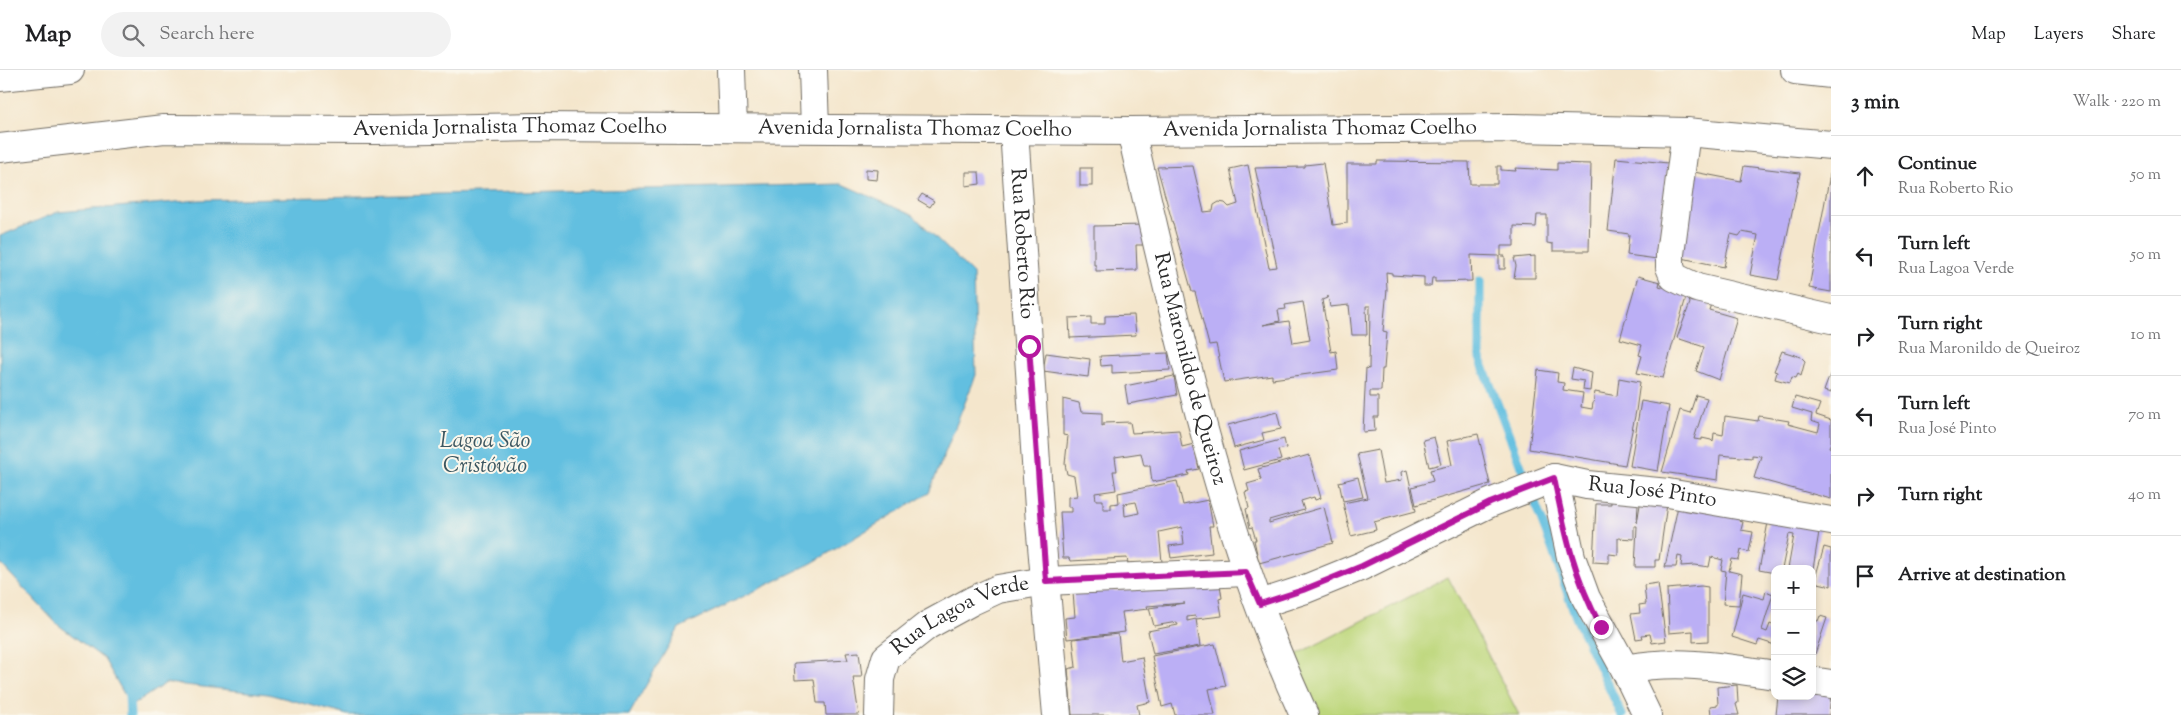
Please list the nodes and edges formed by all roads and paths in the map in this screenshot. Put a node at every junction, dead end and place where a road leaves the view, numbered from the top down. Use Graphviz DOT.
graph roads {
  1 [pos="70,70"];
  2 [pos="731,70"];
  3 [pos="813,70"];
  4 [pos="1795,70"];
  5 [pos="1831,74"];
  6 [pos="0,77"];
  7 [pos="733,128"];
  8 [pos="815,128"];
  9 [pos="1014,130"];
  10 [pos="1131,130"];
  11 [pos="1686,132"];
  12 [pos="1831,145"];
  13 [pos="0,148"];
  14 [pos="1831,319"];
  15 [pos="1546,481"];
  16 [pos="1831,521"];
  17 [pos="1246,572"];
  18 [pos="1046,581"];
  19 [pos="1260,604"];
  20 [pos="1625,669"];
  21 [pos="1771,674"];
  22 [pos="1816,682"];
  23 [pos="1831,684"];
  24 [pos="879,715"];
  25 [pos="1057,715"];
  26 [pos="1304,715"];
  27 [pos="1647,715"];
  1 -- 6 [label="street"];
  2 -- 7 [label="street"];
  3 -- 8 [label="street"];
  4 -- 5 [label="street"];
  7 -- 8 [label="street, Avenida Jornalista Thomaz Coelho"];
  7 -- 13 [label="street, Avenida Jornalista Thomaz Coelho"];
  8 -- 9 [label="street, Avenida Jornalista Thomaz Coelho"];
  9 -- 10 [label="street, Avenida Jornalista Thomaz Coelho"];
  9 -- 18 [label="street, Rua Roberto Rio"];
  10 -- 11 [label="street, Avenida Jornalista Thomaz Coelho"];
  10 -- 17 [label="street, Rua Maronildo de Queiroz"];
  11 -- 12 [label="street, Avenida Jornalista Thomaz Coelho"];
  11 -- 14 [label="street"];
  15 -- 16 [label="street, Rua José Pinto"];
  15 -- 19 [label="street"];
  15 -- 20 [label="street"];
  17 -- 18 [label="street, Rua Lagoa Verde"];
  17 -- 19 [label="street, Rua Maronildo de Queiroz"];
  18 -- 24 [label="street, Rua Lagoa Verde"];
  18 -- 25 [label="street, Rua Roberto Rio"];
  19 -- 26 [label="street, Rua Maronildo de Queiroz"];
  20 -- 21 [label="street"];
  20 -- 27 [label="street"];
  22 -- 23 [label="street"];
}
